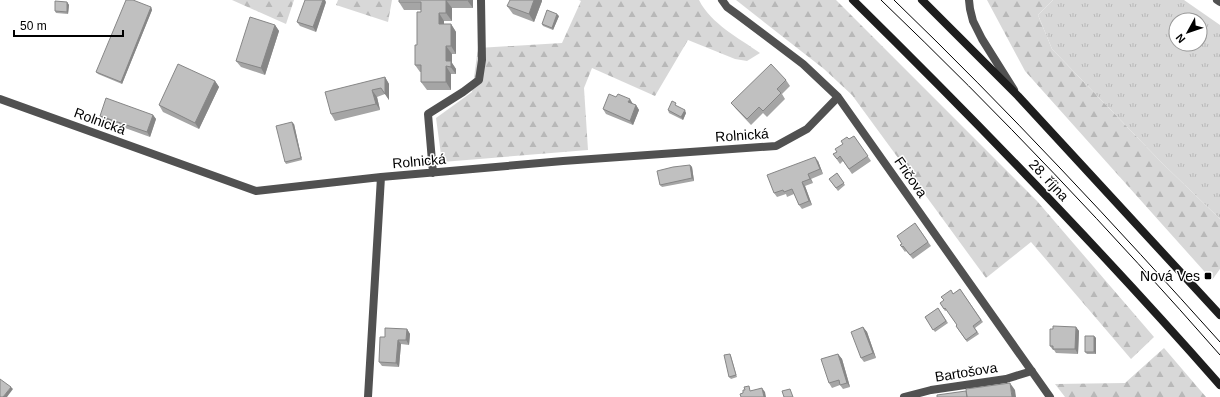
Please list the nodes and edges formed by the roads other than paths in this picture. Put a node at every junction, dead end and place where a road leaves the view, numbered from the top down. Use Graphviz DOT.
graph roads {
  1 [pos="481,0"];
  2 [pos="722,0"];
  3 [pos="853,0"];
  4 [pos="922,0"];
  5 [pos="969,0"];
  6 [pos="1217,0"];
  7 [pos="1220,2"];
  8 [pos="1018,96"];
  9 [pos="838,97"];
  10 [pos="0,99"];
  11 [pos="433,173"];
  12 [pos="381,177"];
  13 [pos="1220,315"];
  14 [pos="1032,371"];
  15 [pos="1220,385"];
  16 [pos="368,397"];
  17 [pos="904,397"];
  18 [pos="1050,397"];
  1 -- 11 [label="street"];
  2 -- 9 [label="street, Fričova"];
  3 -- 15 [label="main road, 28. října"];
  4 -- 8 [label="main road"];
  5 -- 8 [label="street"];
  6 -- 7 [label="street"];
  8 -- 13 [label="main road"];
  9 -- 11 [label="street, Rolnická"];
  9 -- 14 [label="street, Fričova"];
  10 -- 12 [label="street, Rolnická"];
  11 -- 12 [label="street, Rolnická"];
  12 -- 16 [label="street"];
  14 -- 17 [label="street, Bartošova"];
  14 -- 18 [label="street, Fričova"];
}
